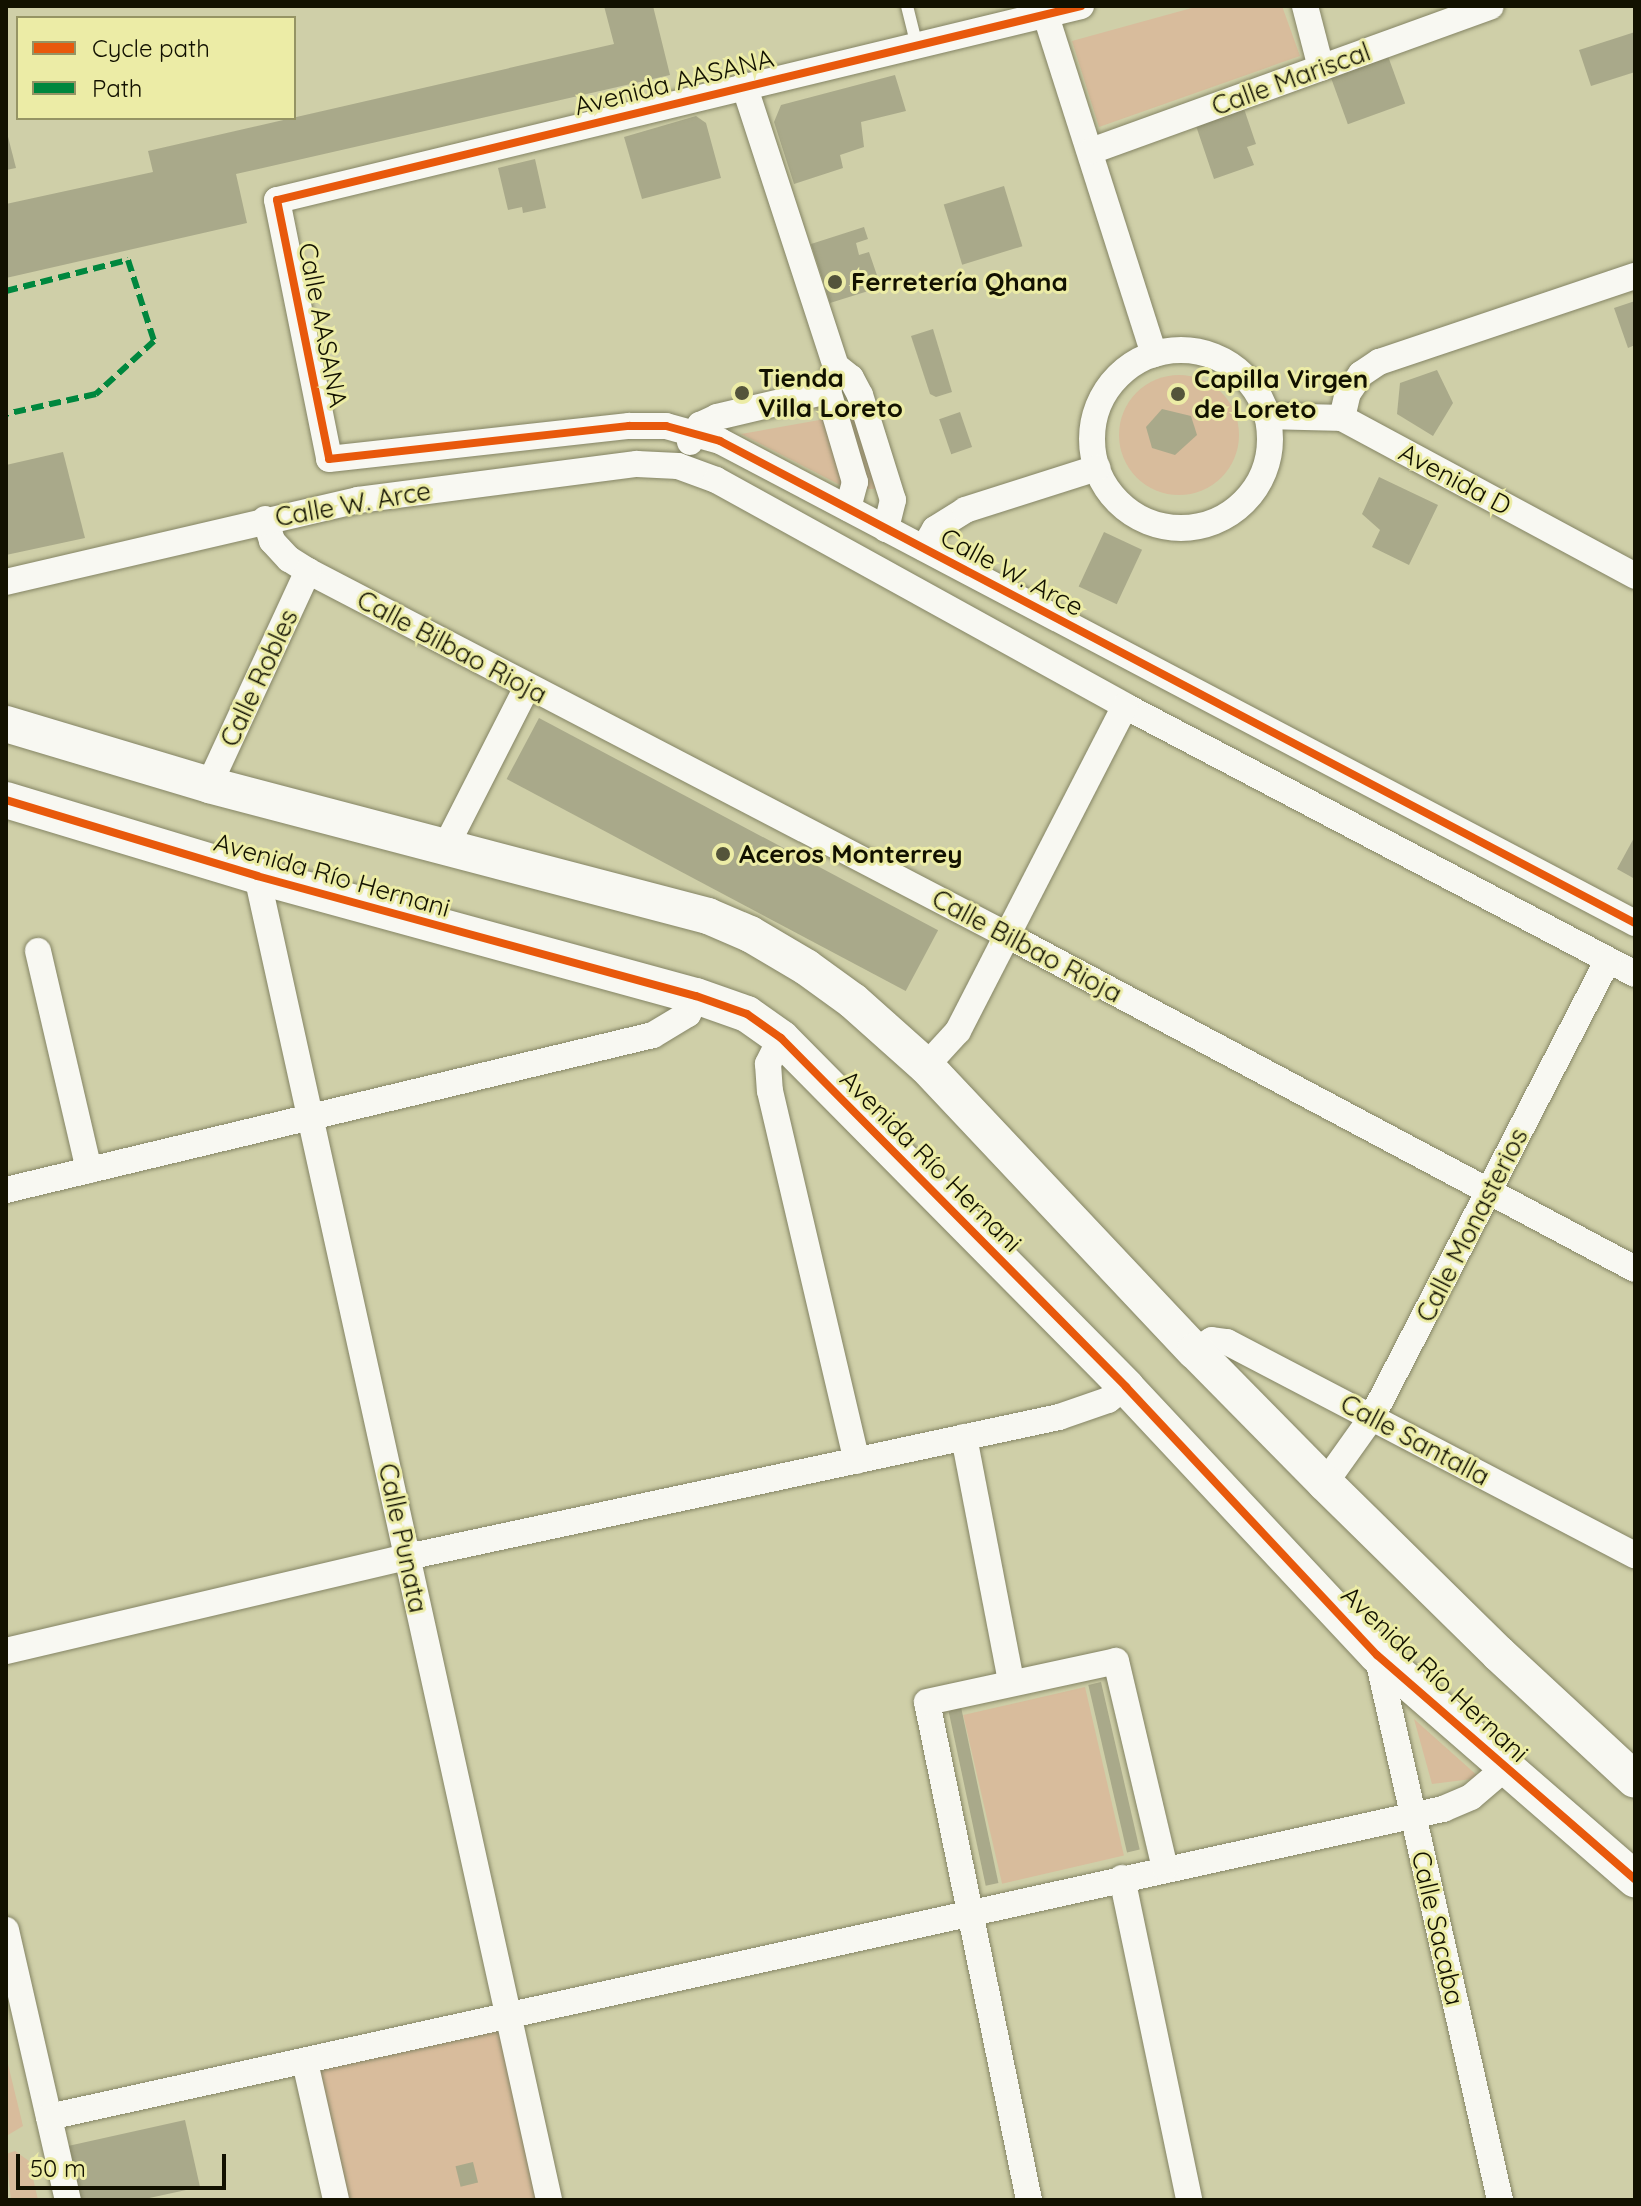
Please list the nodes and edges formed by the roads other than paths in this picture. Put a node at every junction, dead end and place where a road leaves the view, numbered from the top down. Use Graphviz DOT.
graph roads {
  1 [pos="907,6"];
  2 [pos="1081,6"];
  3 [pos="1305,6"];
  4 [pos="1491,6"];
  5 [pos="1046,16"];
  6 [pos="917,47"];
  7 [pos="1321,68"];
  8 [pos="744,85"];
  9 [pos="1091,151"];
  10 [pos="277,200"];
  11 [pos="1635,276"];
  12 [pos="1154,354"];
  13 [pos="832,378"];
  14 [pos="1267,416"];
  15 [pos="1342,418"];
  16 [pos="694,432"];
  17 [pos="329,459"];
  18 [pos="678,466"];
  19 [pos="1097,468"];
  20 [pos="848,508"];
  21 [pos="265,519"];
  22 [pos="886,529"];
  23 [pos="924,548"];
  24 [pos="308,571"];
  25 [pos="1635,576"];
  26 [pos="6,582"];
  27 [pos="527,687"];
  28 [pos="1125,706"];
  29 [pos="6,724"];
  30 [pos="209,785"];
  31 [pos="6,800"];
  32 [pos="446,846"];
  33 [pos="257,876"];
  34 [pos="1635,923"];
  35 [pos="1007,935"];
  36 [pos="38,951"];
  37 [pos="1608,960"];
  38 [pos="1635,974"];
  39 [pos="696,996"];
  40 [pos="781,1038"];
  41 [pos="926,1066"];
  42 [pos="310,1116"];
  43 [pos="89,1170"];
  44 [pos="6,1190"];
  45 [pos="1488,1194"];
  46 [pos="1635,1269"];
  47 [pos="1195,1351"];
  48 [pos="1126,1387"];
  49 [pos="1372,1417"];
  50 [pos="964,1437"];
  51 [pos="857,1461"];
  52 [pos="1325,1483"];
  53 [pos="1635,1555"];
  54 [pos="407,1557"];
  55 [pos="6,1651"];
  56 [pos="1377,1655"];
  57 [pos="1011,1682"];
  58 [pos="1505,1768"];
  59 [pos="1635,1780"];
  60 [pos="1412,1816"];
  61 [pos="1165,1868"];
  62 [pos="1122,1878"];
  63 [pos="1635,1879"];
  64 [pos="970,1916"];
  65 [pos="6,1930"];
  66 [pos="508,2015"];
  67 [pos="305,2062"];
  68 [pos="49,2117"];
  69 [pos="68,2200"];
  70 [pos="336,2200"];
  71 [pos="549,2200"];
  72 [pos="1029,2200"];
  73 [pos="1189,2200"];
  74 [pos="1500,2200"];
  1 -- 6 [label="lane"];
  2 -- 5 [label="street, Avenida AASANA"];
  3 -- 7 [label="street"];
  4 -- 7 [label="street, Calle Mariscal"];
  5 -- 6 [label="street, Avenida AASANA"];
  5 -- 9 [label="street"];
  6 -- 8 [label="street, Avenida AASANA"];
  7 -- 9 [label="street, Calle Mariscal"];
  8 -- 10 [label="street, Avenida AASANA"];
  8 -- 13 [label="street"];
  9 -- 12 [label="street"];
  10 -- 17 [label="street, Calle AASANA"];
  11 -- 15 [label="street"];
  12 -- 14 [label="street"];
  12 -- 19 [label="street"];
  13 -- 16 [label="street"];
  13 -- 20 [label="street"];
  13 -- 22 [label="street"];
  14 -- 15 [label="street, Avenida D"];
  14 -- 19 [label="street"];
  15 -- 25 [label="street, Avenida D"];
  16 -- 17 [label="street, Calle W. Arce"];
  16 -- 18 [label="street"];
  16 -- 20 [label="street, Calle W. Arce"];
  18 -- 21 [label="street, Calle W. Arce"];
  18 -- 28 [label="street, Calle W. Arce"];
  19 -- 23 [label="street"];
  20 -- 22 [label="street, Calle W. Arce"];
  21 -- 24 [label="street, Calle Bilbao Rioja"];
  21 -- 26 [label="street, Calle W. Arce"];
  22 -- 23 [label="street, Calle W. Arce"];
  23 -- 34 [label="street, Calle W. Arce"];
  24 -- 27 [label="street, Calle Bilbao Rioja"];
  24 -- 30 [label="street, Calle Robles"];
  27 -- 32 [label="street"];
  27 -- 35 [label="street, Calle Bilbao Rioja"];
  28 -- 35 [label="street"];
  28 -- 37 [label="street, Calle W. Arce"];
  29 -- 30 [label="street, Avenida Río Hernani"];
  30 -- 32 [label="street, Avenida Río Hernani"];
  31 -- 33 [label="street, Avenida Río Hernani"];
  32 -- 41 [label="street, Avenida Río Hernani"];
  33 -- 39 [label="street, Avenida Río Hernani"];
  33 -- 42 [label="street, Calle Punata"];
  35 -- 41 [label="street"];
  35 -- 45 [label="street, Calle Bilbao Rioja"];
  36 -- 43 [label="street"];
  37 -- 38 [label="street, Calle W. Arce"];
  37 -- 45 [label="street, Calle Monasterios"];
  39 -- 40 [label="street, Avenida Río Hernani"];
  39 -- 42 [label="street"];
  40 -- 48 [label="street, Avenida Río Hernani"];
  40 -- 51 [label="street"];
  41 -- 47 [label="street, Avenida Río Hernani"];
  42 -- 43 [label="street"];
  42 -- 54 [label="street, Calle Punata"];
  43 -- 44 [label="street"];
  45 -- 46 [label="street, Calle Bilbao Rioja"];
  45 -- 49 [label="street, Calle Monasterios"];
  47 -- 49 [label="street, Calle Santalla"];
  47 -- 52 [label="street, Avenida Río Hernani"];
  48 -- 50 [label="street"];
  48 -- 56 [label="street, Avenida Río Hernani"];
  49 -- 52 [label="street, Calle Monasterios"];
  49 -- 53 [label="street, Calle Santalla"];
  50 -- 51 [label="street"];
  50 -- 57 [label="street"];
  51 -- 54 [label="street"];
  52 -- 59 [label="street, Avenida Río Hernani"];
  54 -- 55 [label="street"];
  54 -- 66 [label="street, Calle Punata"];
  56 -- 58 [label="street, Avenida Río Hernani"];
  56 -- 60 [label="street, Calle Sacaba"];
  57 -- 61 [label="street"];
  57 -- 64 [label="street"];
  58 -- 60 [label="street"];
  58 -- 63 [label="street, Avenida Río Hernani"];
  60 -- 61 [label="street"];
  60 -- 74 [label="street, Calle Sacaba"];
  61 -- 62 [label="street"];
  62 -- 64 [label="street"];
  62 -- 73 [label="street"];
  64 -- 66 [label="street"];
  64 -- 72 [label="street"];
  65 -- 68 [label="street"];
  66 -- 67 [label="street"];
  66 -- 71 [label="street, Calle Punata"];
  67 -- 68 [label="street"];
  67 -- 70 [label="street"];
  68 -- 69 [label="street"];
}
